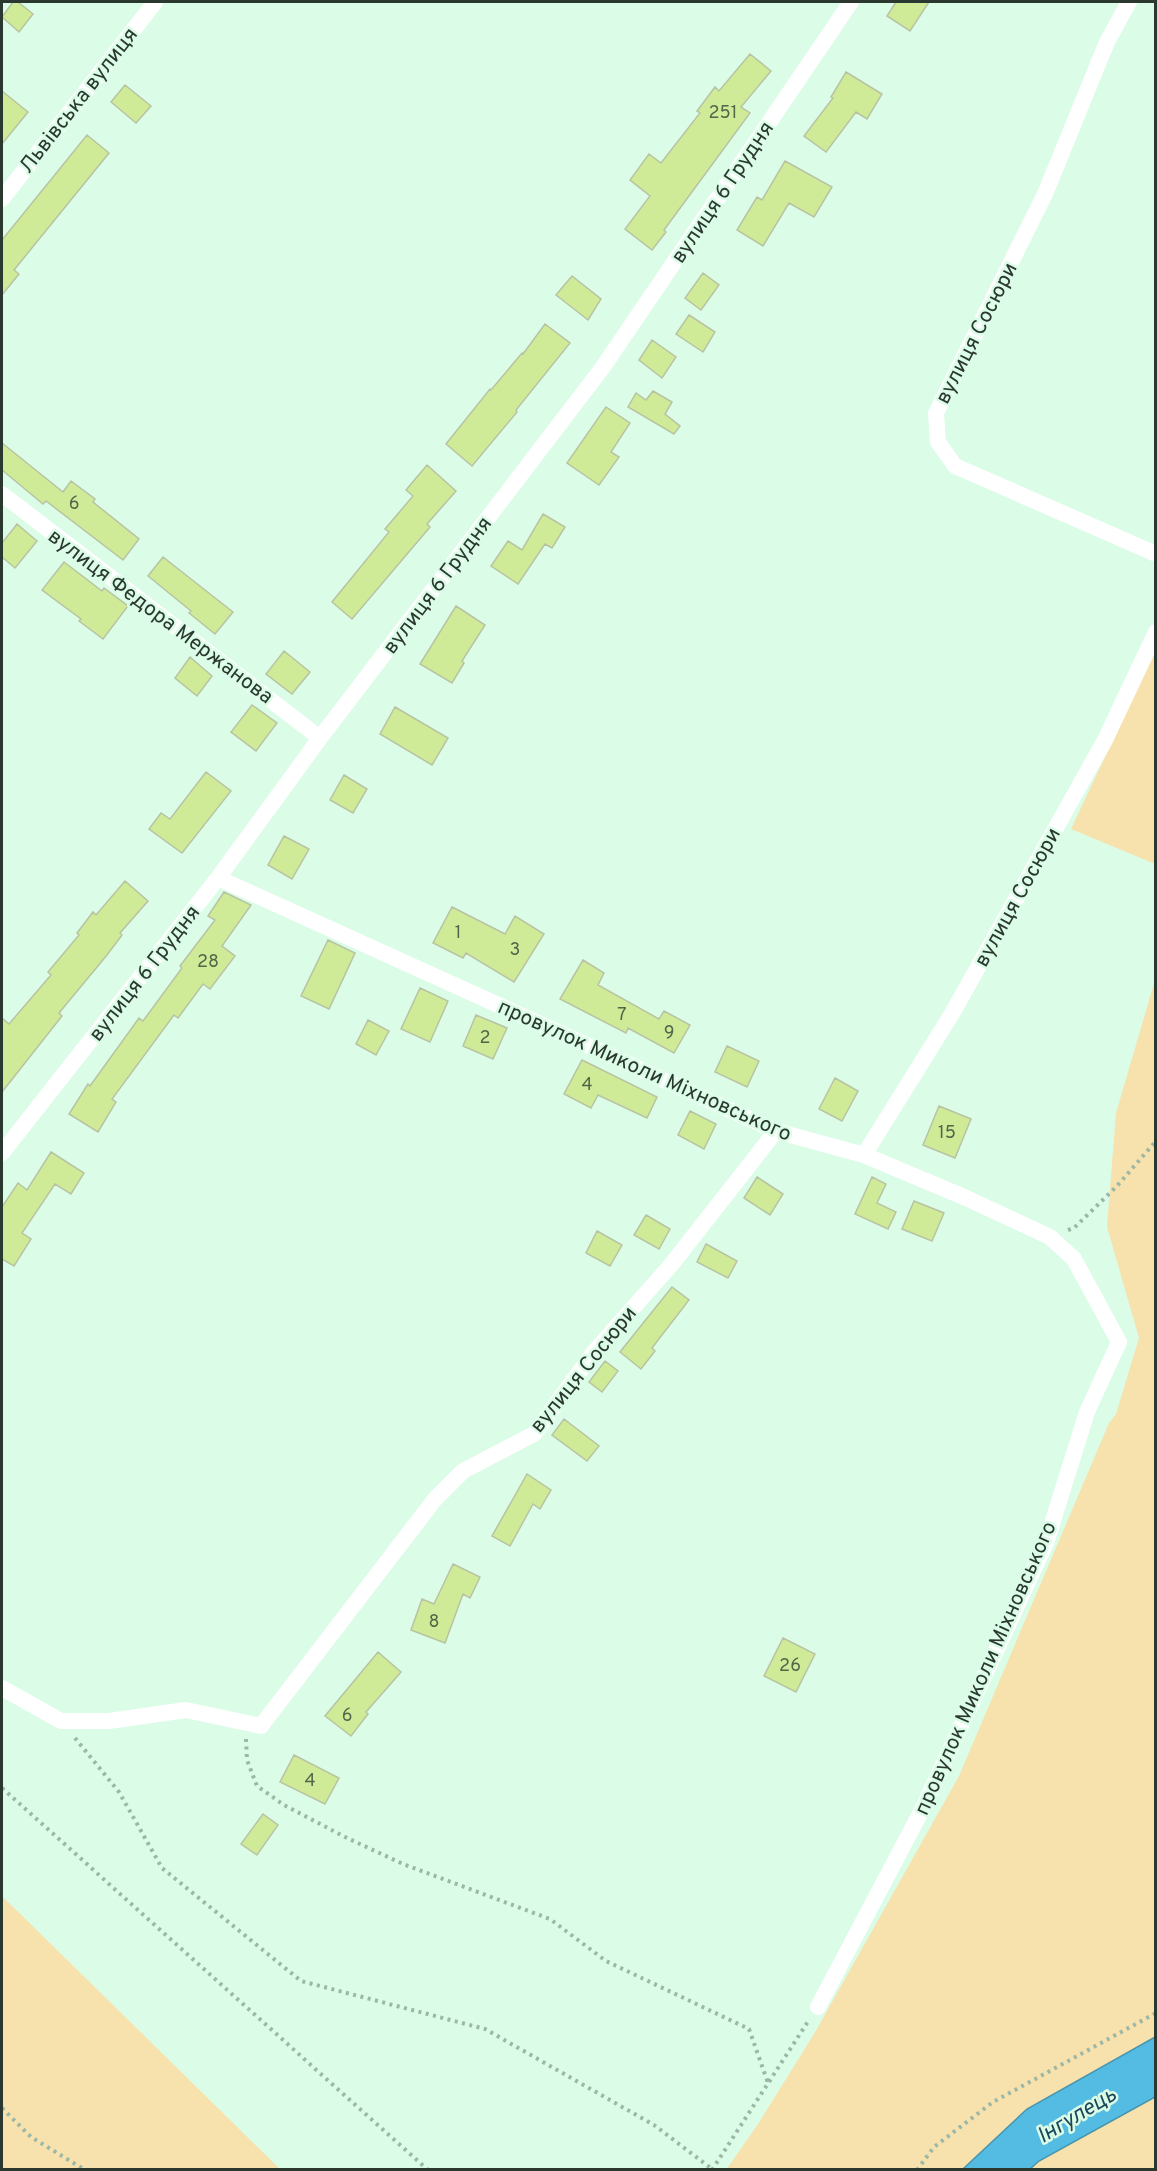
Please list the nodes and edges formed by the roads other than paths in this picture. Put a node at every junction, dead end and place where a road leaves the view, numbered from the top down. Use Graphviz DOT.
graph roads {
  1 [pos="155,2"];
  2 [pos="851,2"];
  3 [pos="1129,2"];
  4 [pos="2,199"];
  5 [pos="2,494"];
  6 [pos="1155,554"];
  7 [pos="1155,632"];
  8 [pos="320,738"];
  9 [pos="218,878"];
  10 [pos="776,1131"];
  11 [pos="2,1154"];
  12 [pos="864,1155"];
  13 [pos="2,1688"];
  14 [pos="818,2007"];
  1 -- 4 [label="street, Львівська вулиця"];
  2 -- 8 [label="street, вулиця 6 Грудня"];
  3 -- 6 [label="street, вулиця Сосюри"];
  5 -- 8 [label="street, вулиця Федора Мержанова"];
  7 -- 12 [label="street, вулиця Сосюри"];
  8 -- 9 [label="street, вулиця 6 Грудня"];
  9 -- 10 [label="street, провулок Миколи Міхновського"];
  9 -- 11 [label="street, вулиця 6 Грудня"];
  10 -- 12 [label="street, провулок Миколи Міхновського"];
  10 -- 13 [label="street, вулиця Сосюри"];
  12 -- 14 [label="street, провулок Миколи Міхновського"];
}
